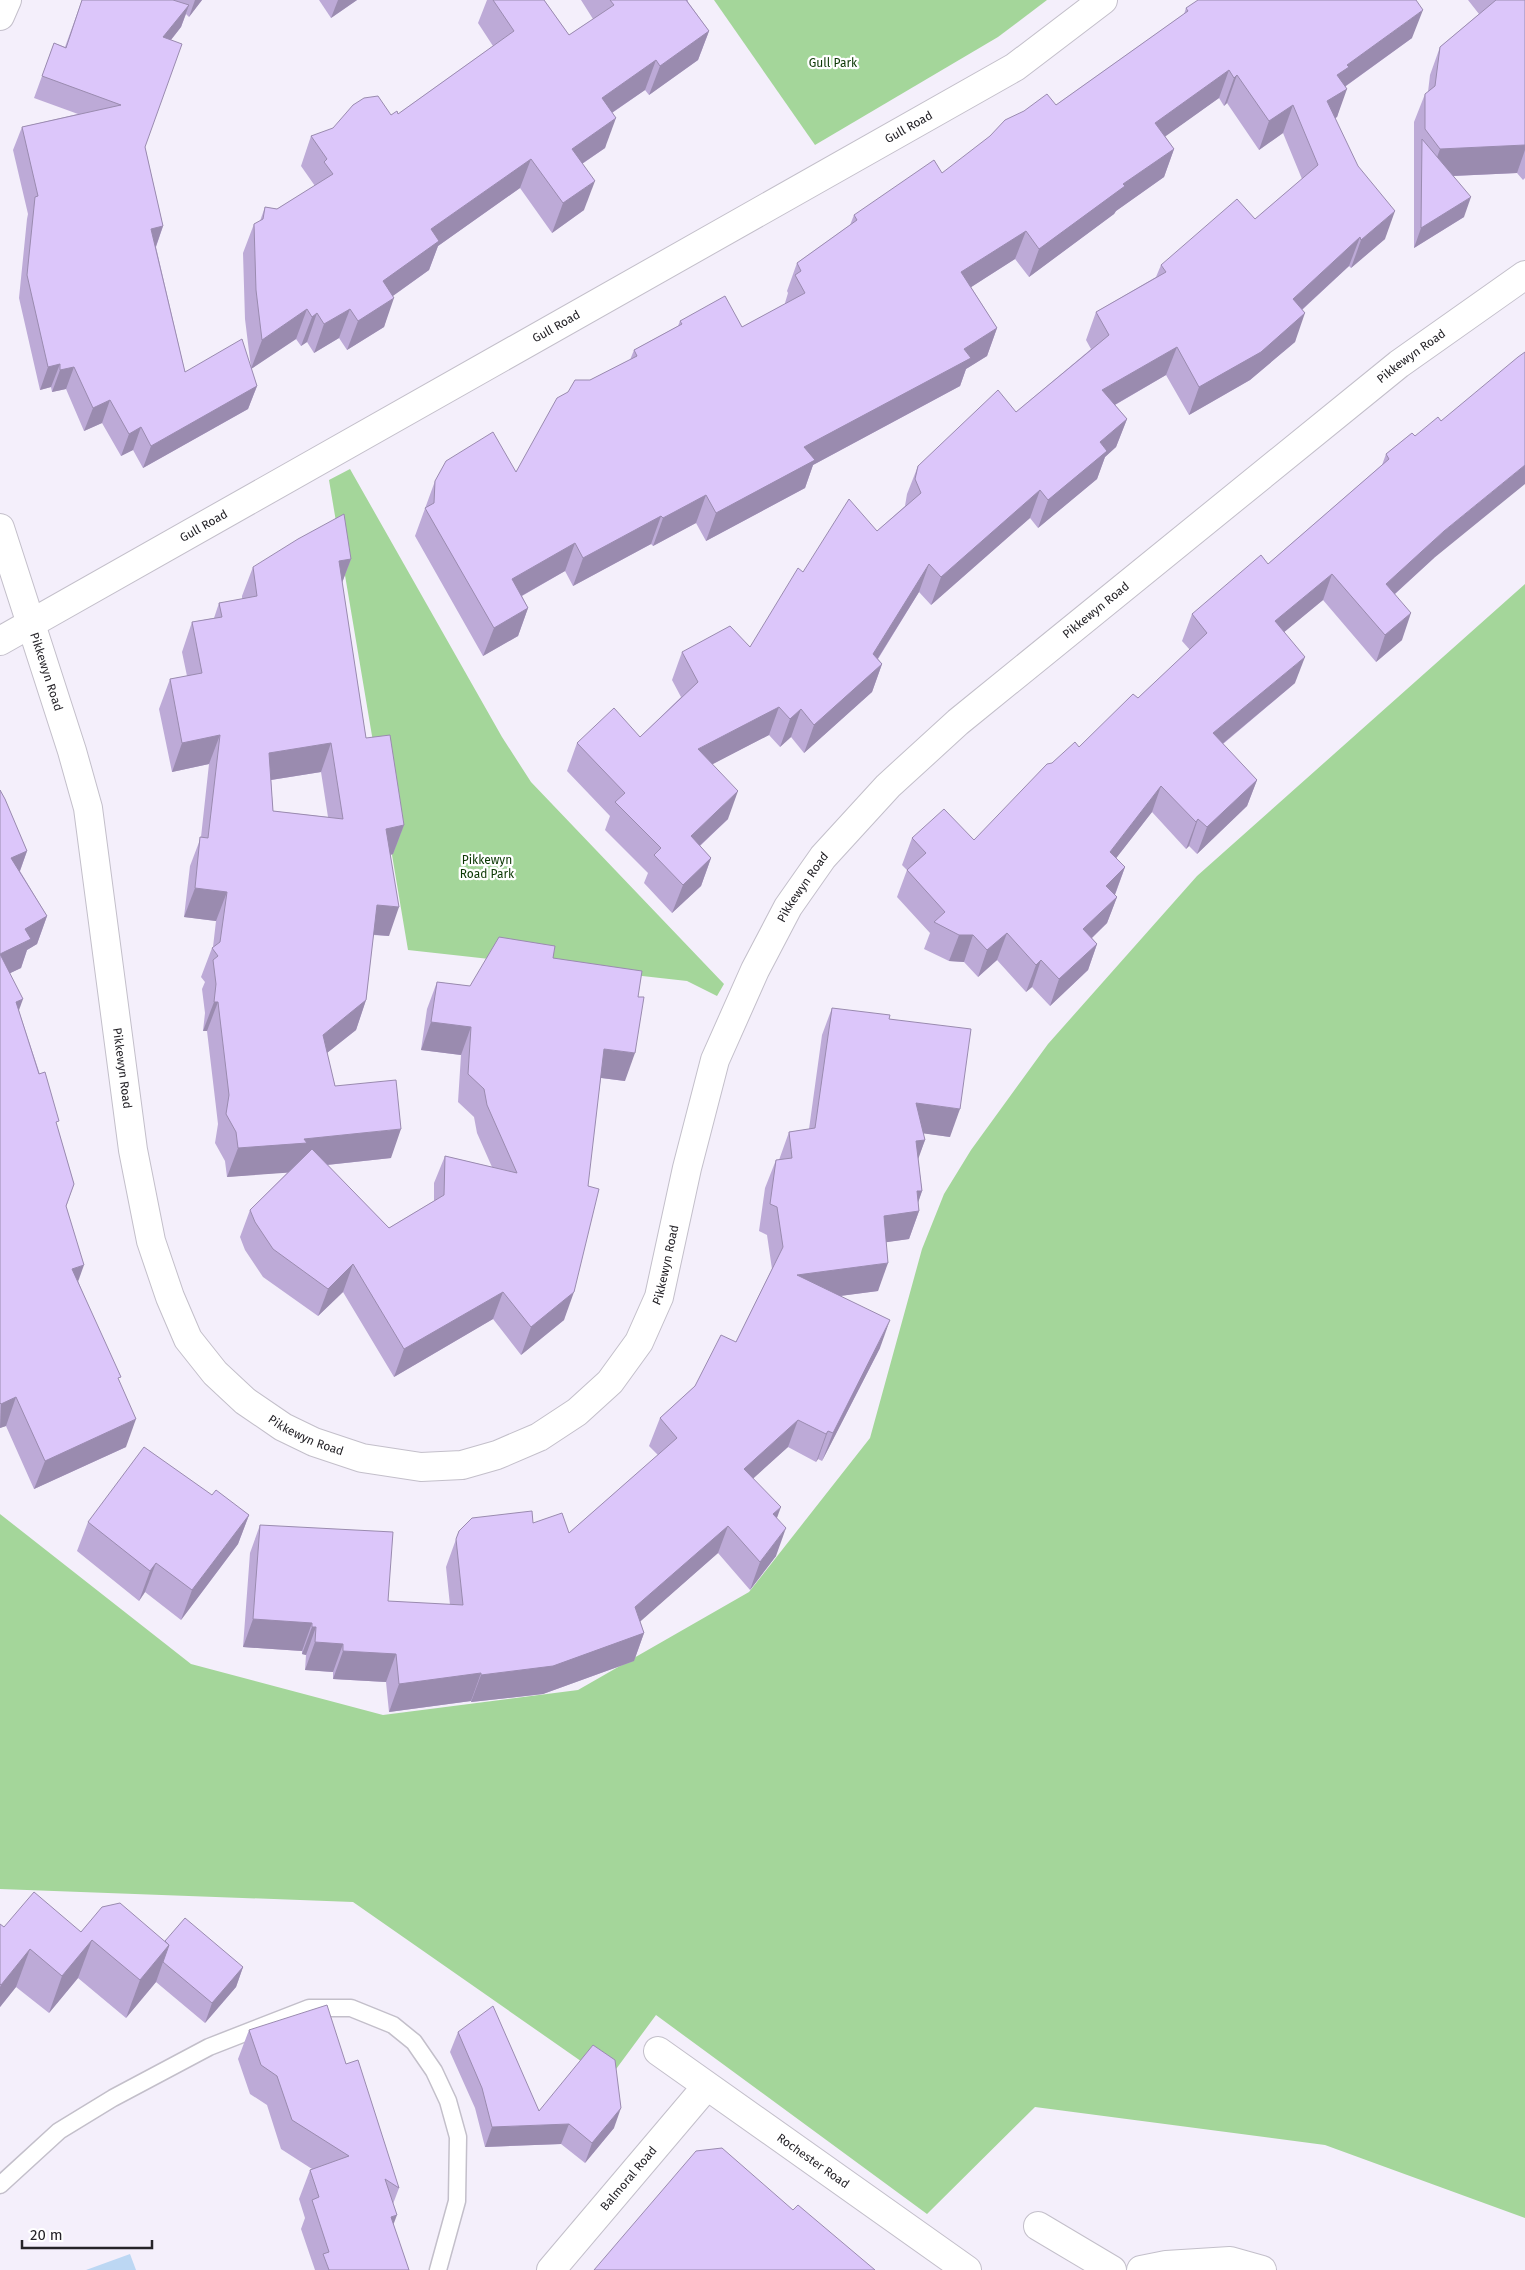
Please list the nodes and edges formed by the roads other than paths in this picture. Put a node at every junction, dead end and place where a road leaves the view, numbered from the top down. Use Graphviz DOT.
graph roads {
  1 [pos="6,0"];
  2 [pos="1103,0"];
  3 [pos="0,16"];
  4 [pos="1525,275"];
  5 [pos="0,528"];
  6 [pos="32,623"];
  7 [pos="0,641"];
  8 [pos="658,2052"];
  9 [pos="706,2087"];
  10 [pos="0,2185"];
  11 [pos="1038,2226"];
  12 [pos="438,2270"];
  13 [pos="551,2270"];
  14 [pos="967,2270"];
  15 [pos="1112,2270"];
  16 [pos="1141,2270"];
  17 [pos="1262,2270"];
  1 -- 3 [label="street"];
  2 -- 6 [label="street, Gull Road"];
  4 -- 6 [label="street, Pikkewyn Road"];
  5 -- 6 [label="street, Pikkewyn Road"];
  6 -- 7 [label="street, Gull Road"];
  8 -- 9 [label="street, Rochester Road"];
  9 -- 13 [label="street, Balmoral Road"];
  9 -- 14 [label="street, Rochester Road"];
  10 -- 12 [label="lane"];
  11 -- 15 [label="street"];
  16 -- 17 [label="street"];
}
